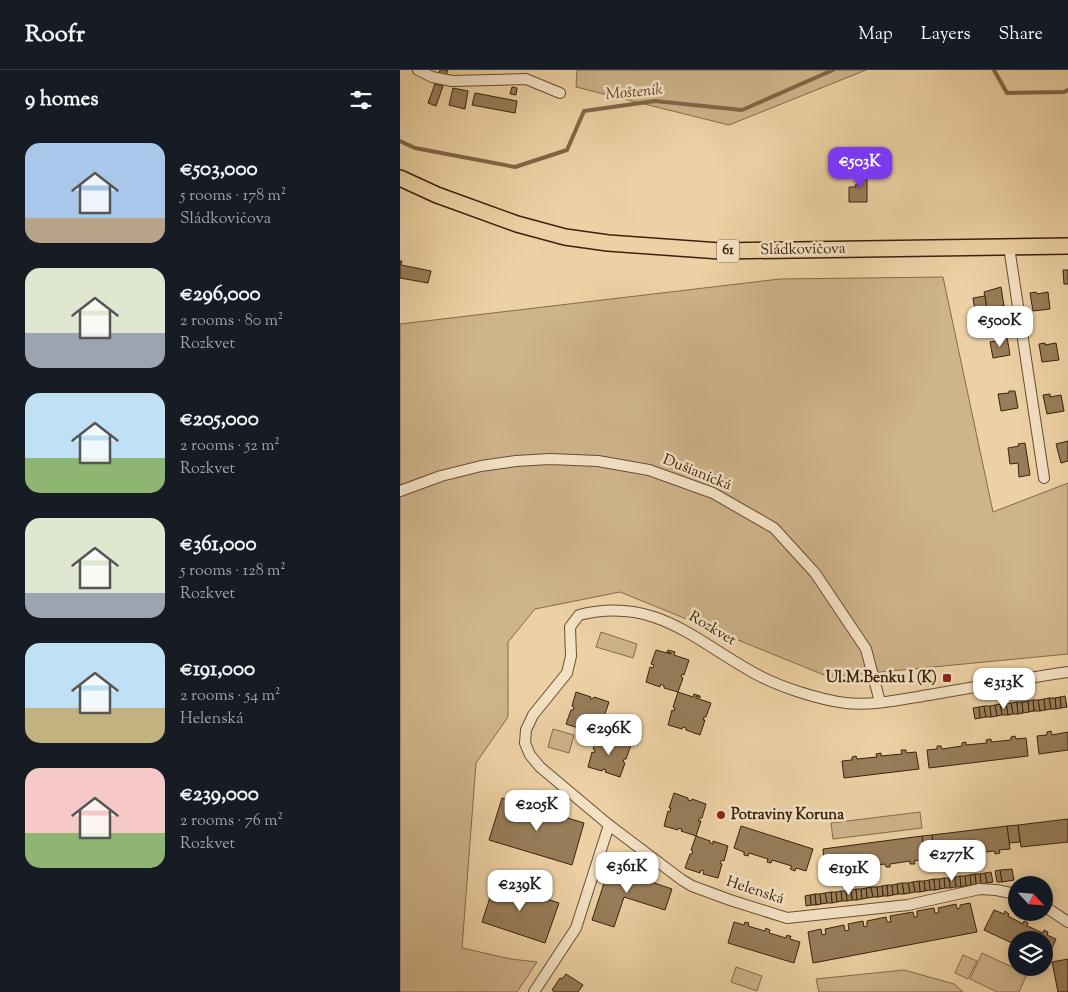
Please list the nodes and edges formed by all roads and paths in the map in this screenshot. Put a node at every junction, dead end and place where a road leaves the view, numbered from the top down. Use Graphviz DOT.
graph roads {
  1 [pos="418,70"];
  2 [pos="560,94"];
  3 [pos="400,178"];
  4 [pos="1068,246"];
  5 [pos="1009,247"];
  6 [pos="1044,478"];
  7 [pos="400,491"];
  8 [pos="1068,672"];
  9 [pos="880,702"];
  10 [pos="597,814"];
  11 [pos="609,825"];
  12 [pos="1008,892"];
  13 [pos="1053,912"];
  14 [pos="1068,922"];
  15 [pos="534,992"];
  1 -- 2 [label="street"];
  3 -- 5 [label="main road, Sládkovičova / 61"];
  4 -- 5 [label="main road, Sládkovičova / 61"];
  5 -- 6 [label="street"];
  7 -- 9 [label="street, Dušianická"];
  8 -- 9 [label="street, Rozkvet"];
  9 -- 10 [label="street, Rozkvet"];
  10 -- 11 [label="street, Helenská"];
  11 -- 12 [label="street, Helenská"];
  11 -- 15 [label="street"];
  13 -- 14 [label="street"];
}
